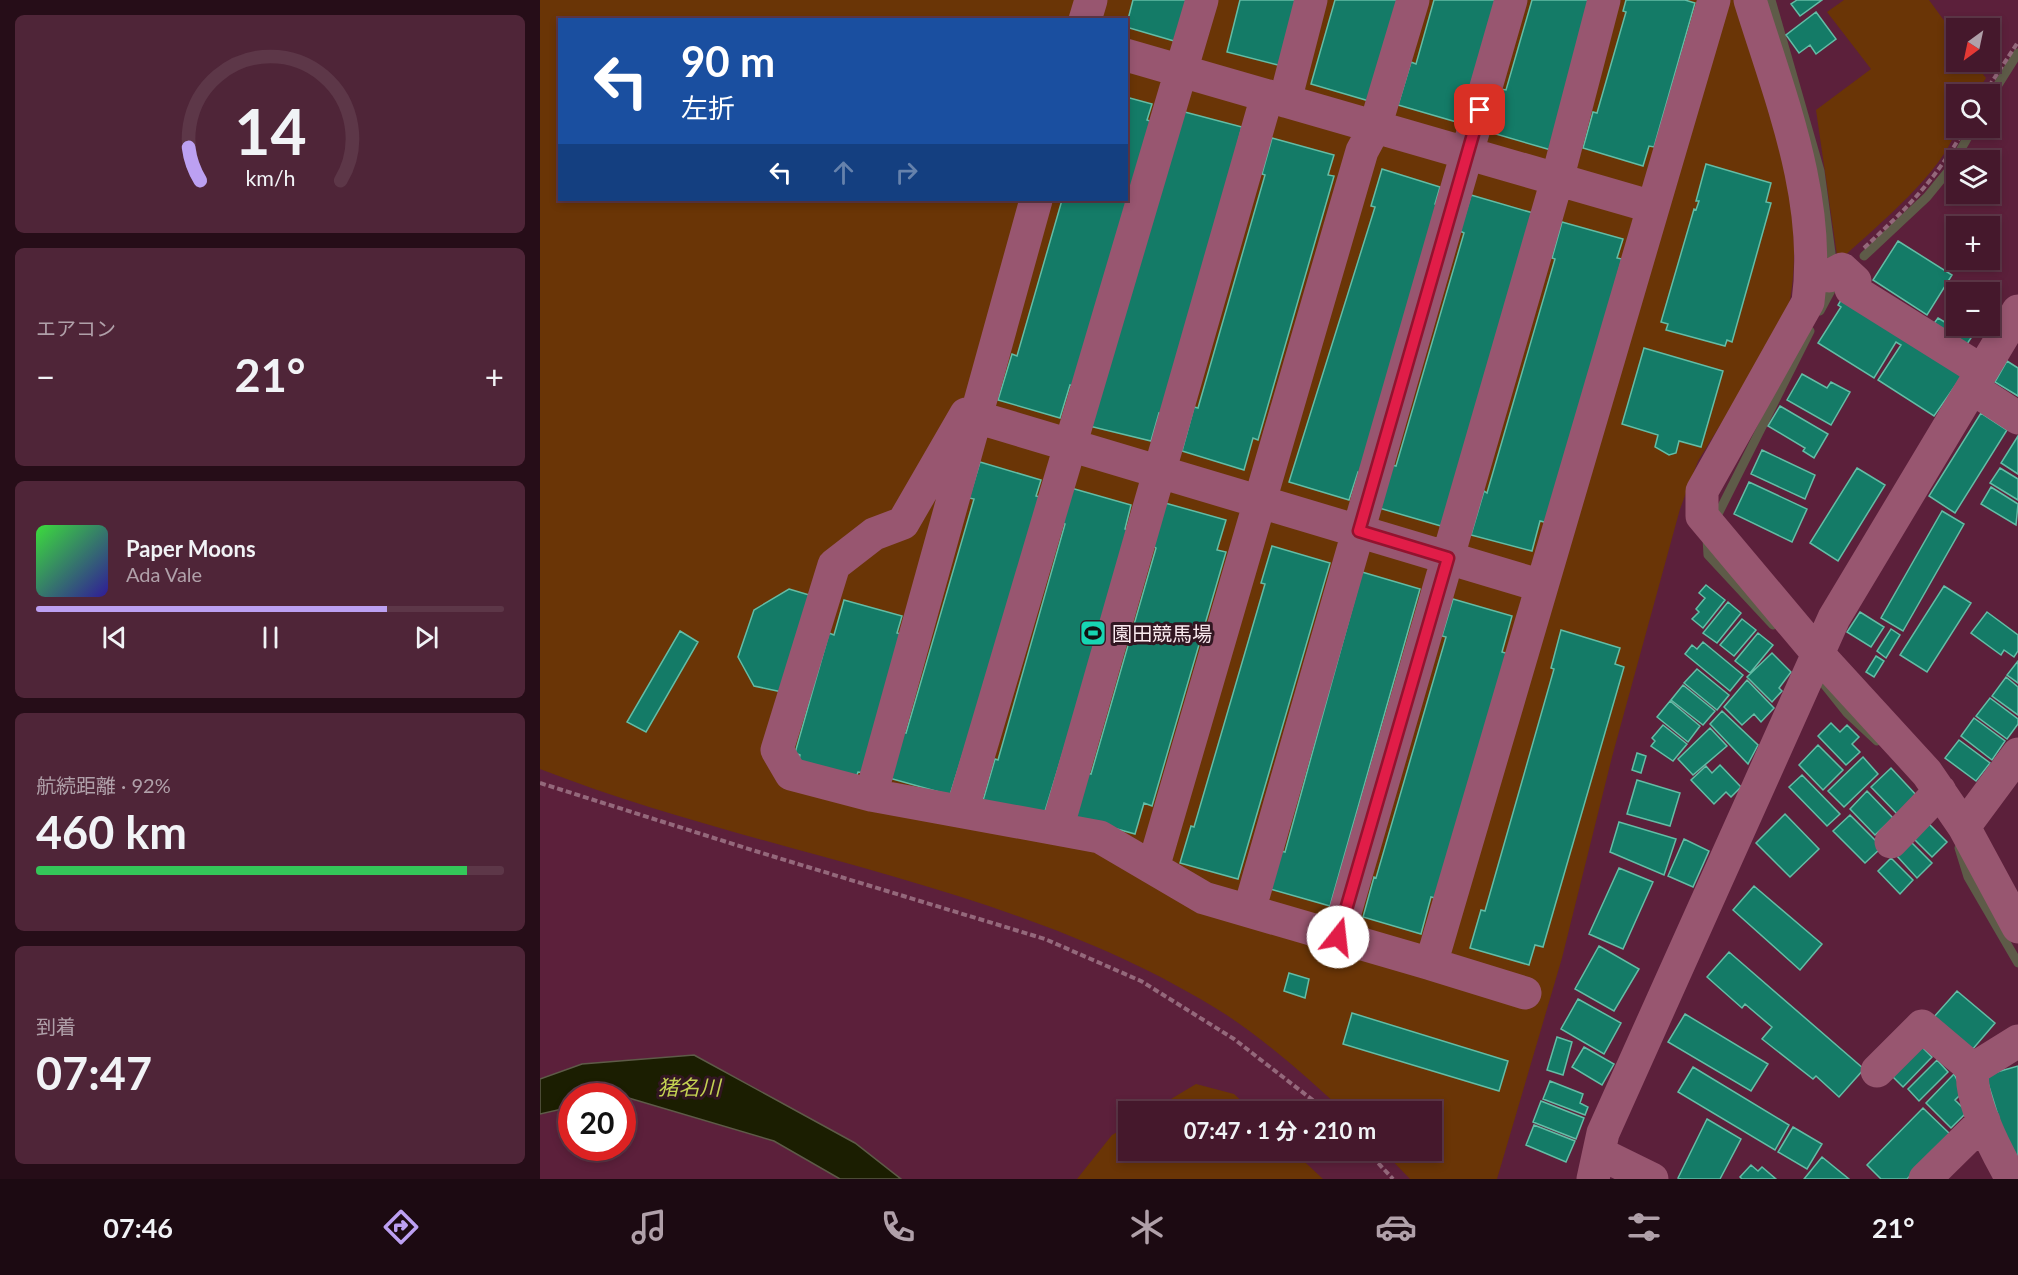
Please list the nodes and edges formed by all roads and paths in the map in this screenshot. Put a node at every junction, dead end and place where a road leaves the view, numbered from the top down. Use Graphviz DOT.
graph roads {
  1 [pos="1091,0"];
  2 [pos="1202,0"];
  3 [pos="1311,0"];
  4 [pos="1413,0"];
  5 [pos="1511,0"];
  6 [pos="1604,0"];
  7 [pos="1750,0"];
  8 [pos="1711,1"];
  9 [pos="1086,18"];
  10 [pos="2018,42"];
  11 [pos="1128,56"];
  12 [pos="1181,71"];
  13 [pos="1991,84"];
  14 [pos="1276,98"];
  15 [pos="1375,127"];
  16 [pos="1959,138"];
  17 [pos="1468,153"];
  18 [pos="1557,180"];
  19 [pos="1036,201"];
  20 [pos="1653,207"];
  21 [pos="1827,270"];
  22 [pos="2018,311"];
  23 [pos="1977,380"];
  24 [pos="975,417"];
  25 [pos="2018,418"];
  26 [pos="1070,445"];
  27 [pos="1159,471"];
  28 [pos="1260,501"];
  29 [pos="1359,531"];
  30 [pos="1448,558"];
  31 [pos="1542,586"];
  32 [pos="1818,654"];
  33 [pos="2018,754"];
  34 [pos="540,783"];
  35 [pos="1940,791"];
  36 [pos="872,795"];
  37 [pos="962,811"];
  38 [pos="1964,827"];
  39 [pos="1057,829"];
  40 [pos="1890,842"];
  41 [pos="1153,868"];
  42 [pos="1249,911"];
  43 [pos="2018,927"];
  44 [pos="1338,937"];
  45 [pos="1431,964"];
  46 [pos="1525,993"];
  47 [pos="2018,1041"];
  48 [pos="1972,1069"];
  49 [pos="1877,1071"];
  50 [pos="1314,1101"];
  51 [pos="1984,1121"];
  52 [pos="1376,1161"];
  53 [pos="1596,1166"];
  54 [pos="1393,1179"];
  55 [pos="1652,1179"];
  56 [pos="1925,1179"];
  57 [pos="2012,1179"];
  1 -- 9 [label="street"];
  2 -- 12 [label="street"];
  3 -- 14 [label="street"];
  4 -- 15 [label="street"];
  5 -- 17 [label="street"];
  6 -- 18 [label="street"];
  7 -- 21 [label="street"];
  8 -- 20 [label="street"];
  10 -- 13 [label="path"];
  11 -- 12 [label="street"];
  12 -- 14 [label="street"];
  12 -- 26 [label="street"];
  14 -- 15 [label="street"];
  14 -- 27 [label="street"];
  15 -- 17 [label="street"];
  15 -- 28 [label="street"];
  16 -- 21 [label="path"];
  17 -- 18 [label="street"];
  17 -- 29 [label="street"];
  18 -- 20 [label="street"];
  18 -- 30 [label="street"];
  19 -- 24 [label="street"];
  20 -- 31 [label="street"];
  21 -- 23 [label="street"];
  21 -- 32 [label="street"];
  22 -- 23 [label="street"];
  23 -- 25 [label="street"];
  23 -- 32 [label="street"];
  24 -- 26 [label="street"];
  24 -- 36 [label="street"];
  24 -- 36 [label="street"];
  26 -- 27 [label="street"];
  26 -- 37 [label="street"];
  27 -- 28 [label="street"];
  27 -- 39 [label="street"];
  28 -- 29 [label="street"];
  28 -- 41 [label="street"];
  29 -- 30 [label="street"];
  29 -- 42 [label="street"];
  30 -- 31 [label="street"];
  30 -- 44 [label="street"];
  31 -- 45 [label="street"];
  32 -- 35 [label="street"];
  32 -- 53 [label="street"];
  33 -- 38 [label="street"];
  34 -- 50 [label="path"];
  35 -- 38 [label="street"];
  35 -- 40 [label="street"];
  36 -- 37 [label="street"];
  37 -- 39 [label="street"];
  38 -- 43 [label="street"];
  39 -- 41 [label="street"];
  41 -- 42 [label="street"];
  42 -- 44 [label="street"];
  44 -- 45 [label="street"];
  45 -- 46 [label="street"];
  47 -- 48 [label="street"];
  48 -- 49 [label="street"];
  48 -- 51 [label="street"];
  51 -- 56 [label="street"];
  51 -- 57 [label="street"];
  52 -- 54 [label="path"];
  53 -- 55 [label="street"];
}
